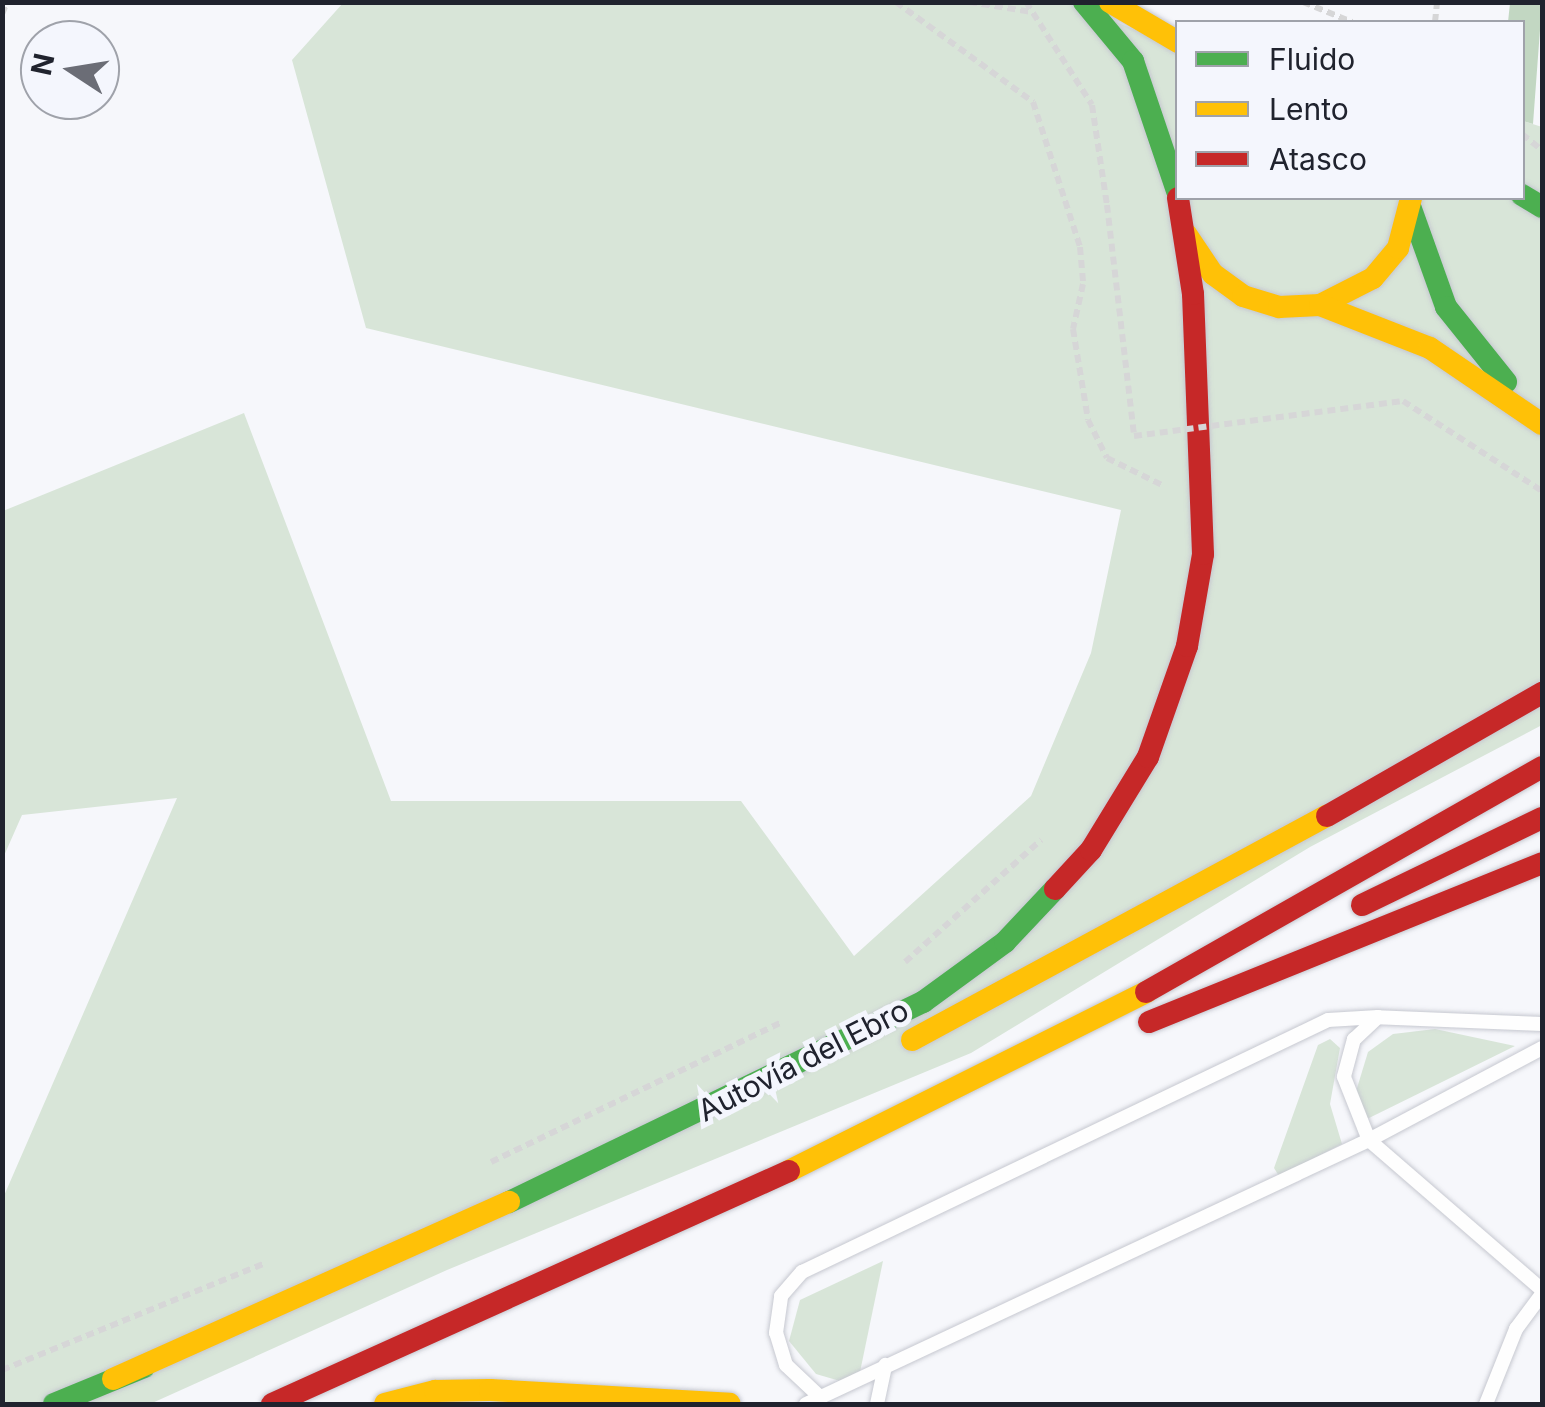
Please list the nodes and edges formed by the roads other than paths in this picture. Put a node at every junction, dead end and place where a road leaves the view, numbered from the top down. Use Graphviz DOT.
graph roads {
  1 [pos="1084,2"];
  2 [pos="1110,2"];
  3 [pos="1175,40"];
  4 [pos="1175,184"];
  5 [pos="1179,200"];
  6 [pos="1411,203"];
  7 [pos="1186,234"];
  8 [pos="1320,305"];
  9 [pos="1538,420"];
  10 [pos="1542,693"];
  11 [pos="1542,767"];
  12 [pos="1542,818"];
  13 [pos="1542,862"];
  14 [pos="1378,1017"];
  15 [pos="1542,1024"];
  16 [pos="1542,1048"];
  17 [pos="885,1053"];
  18 [pos="1368,1140"];
  19 [pos="864,1162"];
  20 [pos="605,1186"];
  21 [pos="717,1206"];
  22 [pos="1542,1292"];
  23 [pos="885,1365"];
  24 [pos="113,1379"];
  25 [pos="812,1400"];
  26 [pos="54,1404"];
  27 [pos="272,1404"];
  28 [pos="386,1404"];
  29 [pos="730,1404"];
  30 [pos="877,1404"];
  31 [pos="1486,1404"];
  1 -- 4 [label="main road"];
  2 -- 3 [label="main road"];
  5 -- 7 [label="main road"];
  6 -- 8 [label="main road"];
  6 -- 9 [label="main road"];
  7 -- 8 [label="main road"];
  7 -- 24 [label="main road"];
  8 -- 9 [label="main road"];
  10 -- 17 [label="main road, Autovía del Ebro"];
  11 -- 21 [label="main road"];
  12 -- 13 [label="main road"];
  14 -- 15 [label="lane"];
  14 -- 18 [label="lane"];
  14 -- 25 [label="lane"];
  16 -- 18 [label="lane"];
  18 -- 22 [label="lane"];
  18 -- 23 [label="lane"];
  19 -- 21 [label="main road"];
  20 -- 24 [label="main road"];
  21 -- 27 [label="main road"];
  22 -- 31 [label="lane"];
  23 -- 25 [label="lane"];
  23 -- 30 [label="lane"];
  24 -- 26 [label="main road"];
  28 -- 29 [label="main road"];
}
